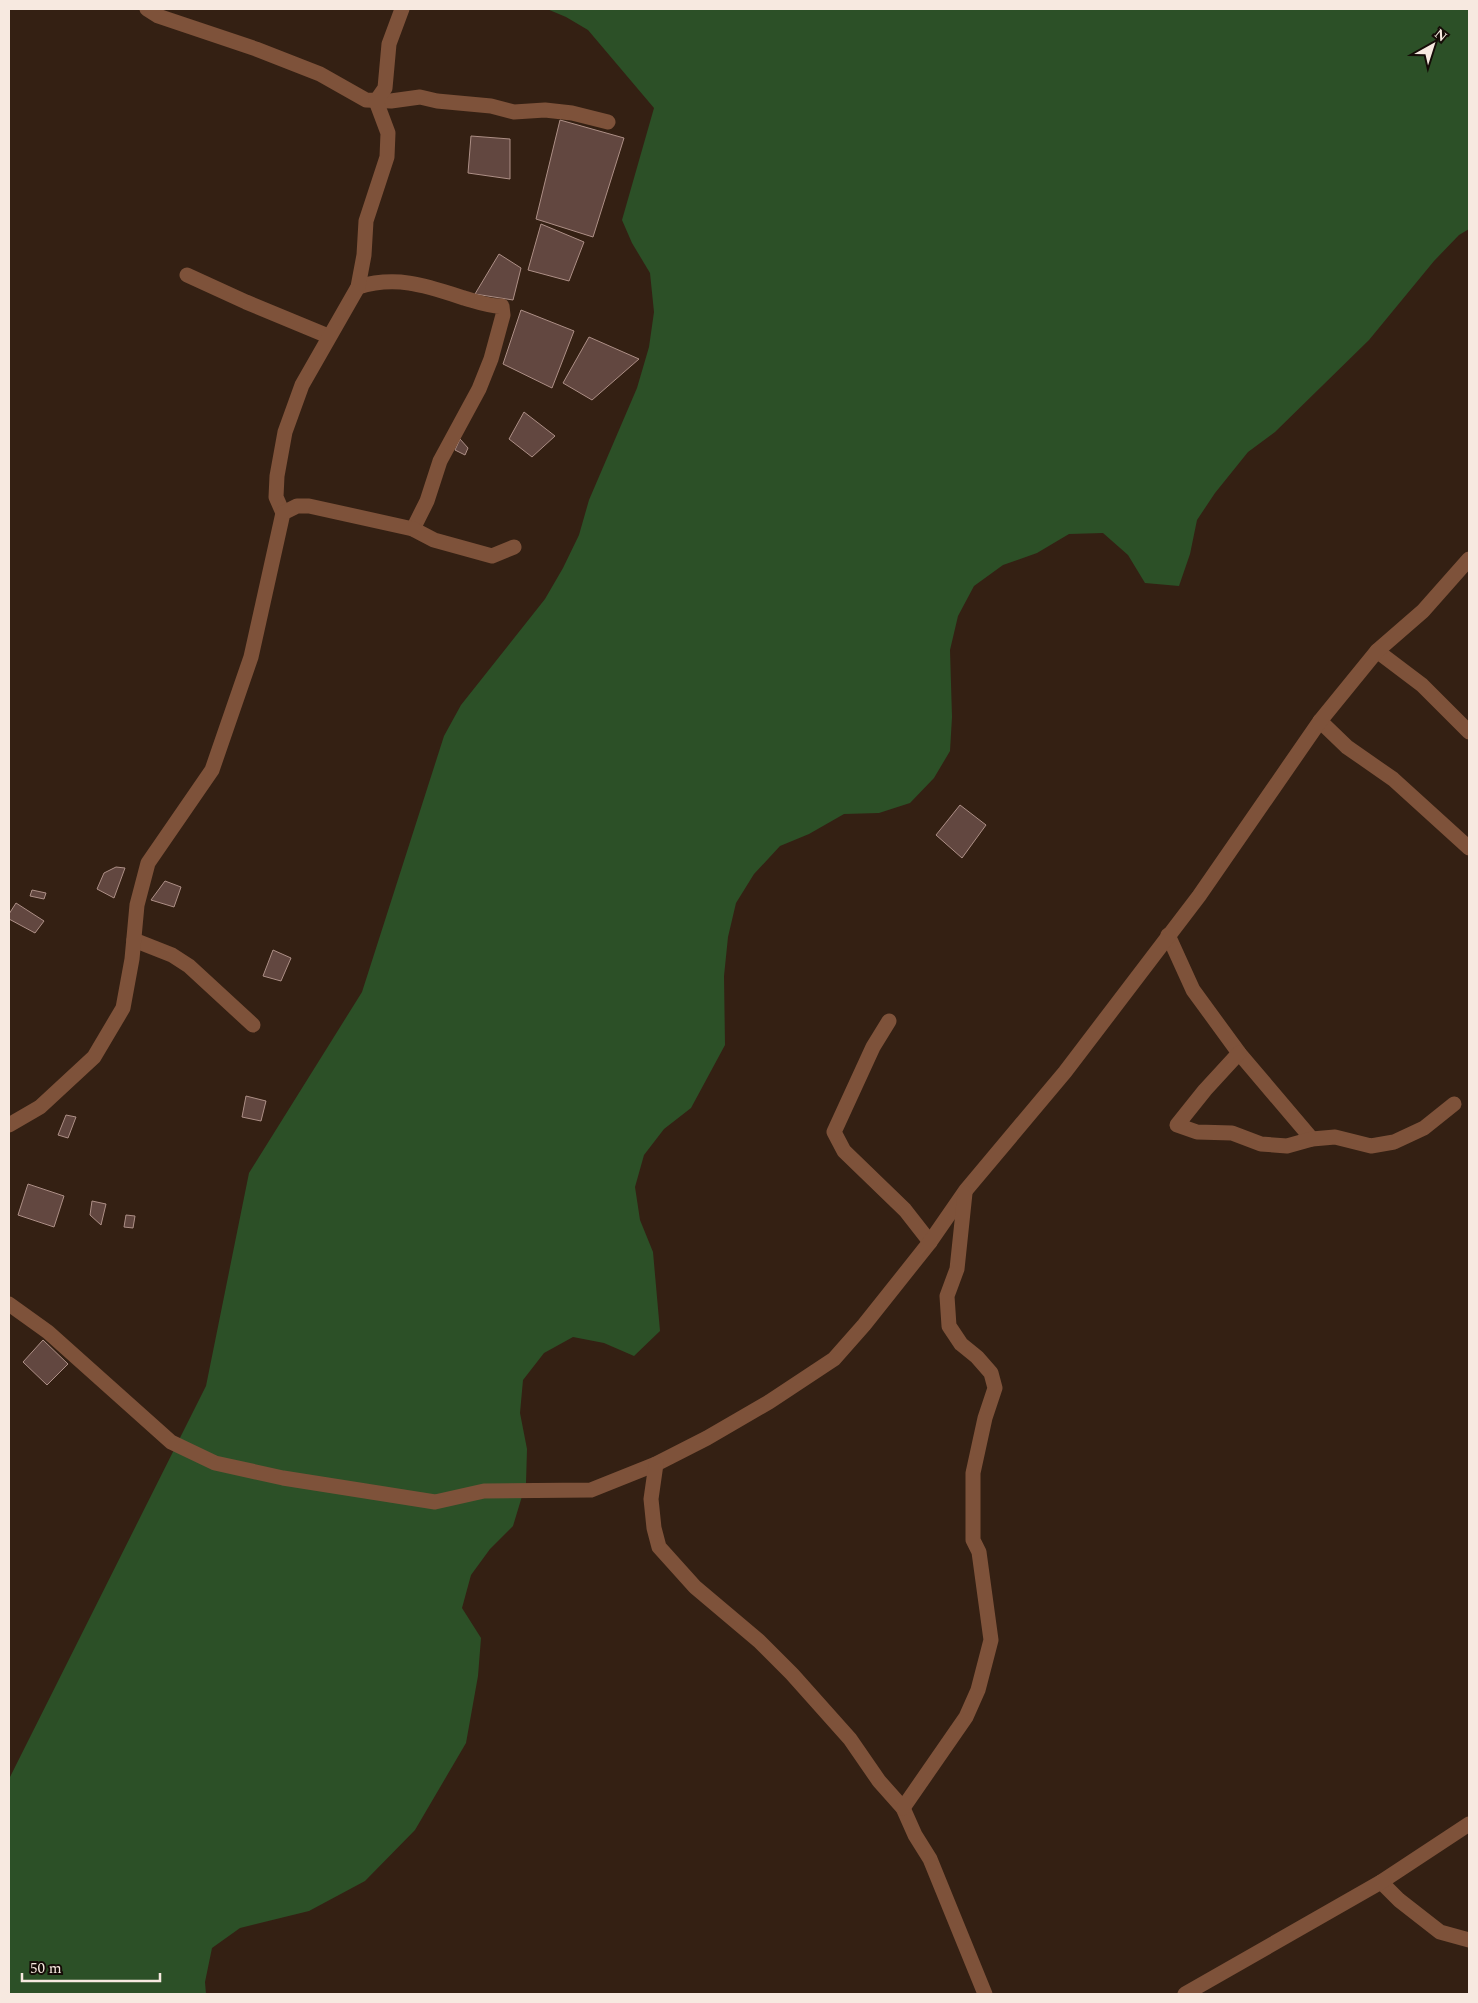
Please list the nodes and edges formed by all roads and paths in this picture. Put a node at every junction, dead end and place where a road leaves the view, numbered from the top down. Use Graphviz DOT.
graph roads {
  1 [pos="147,9"];
  2 [pos="402,9"];
  3 [pos="376,101"];
  4 [pos="608,122"];
  5 [pos="187,274"];
  6 [pos="358,287"];
  7 [pos="328,336"];
  8 [pos="283,513"];
  9 [pos="413,529"];
  10 [pos="514,547"];
  11 [pos="1469,559"];
  12 [pos="1377,651"];
  13 [pos="1320,721"];
  14 [pos="1469,732"];
  15 [pos="1469,848"];
  16 [pos="1168,935"];
  17 [pos="134,940"];
  18 [pos="889,1021"];
  19 [pos="253,1025"];
  20 [pos="1239,1053"];
  21 [pos="1454,1104"];
  22 [pos="9,1125"];
  23 [pos="1312,1139"];
  24 [pos="966,1190"];
  25 [pos="930,1242"];
  26 [pos="9,1304"];
  27 [pos="656,1464"];
  28 [pos="903,1808"];
  29 [pos="1469,1824"];
  30 [pos="1381,1882"];
  31 [pos="1469,1940"];
  32 [pos="986,1994"];
  33 [pos="1185,1994"];
  1 -- 3 [label="street"];
  2 -- 3 [label="street"];
  3 -- 4 [label="street"];
  3 -- 6 [label="street"];
  5 -- 7 [label="street"];
  6 -- 7 [label="street"];
  6 -- 9 [label="street"];
  7 -- 8 [label="street"];
  8 -- 9 [label="street"];
  8 -- 17 [label="street"];
  9 -- 10 [label="street"];
  11 -- 12 [label="street"];
  12 -- 13 [label="street"];
  12 -- 14 [label="street"];
  13 -- 15 [label="street"];
  13 -- 16 [label="street"];
  16 -- 20 [label="street"];
  16 -- 24 [label="street"];
  17 -- 19 [label="street"];
  17 -- 22 [label="street"];
  18 -- 25 [label="street"];
  20 -- 23 [label="street"];
  20 -- 23 [label="street"];
  21 -- 23 [label="street"];
  24 -- 25 [label="street"];
  24 -- 28 [label="street"];
  25 -- 27 [label="street"];
  26 -- 27 [label="street"];
  27 -- 28 [label="street"];
  28 -- 32 [label="street"];
  29 -- 30 [label="street"];
  30 -- 31 [label="street"];
  30 -- 33 [label="street"];
}
